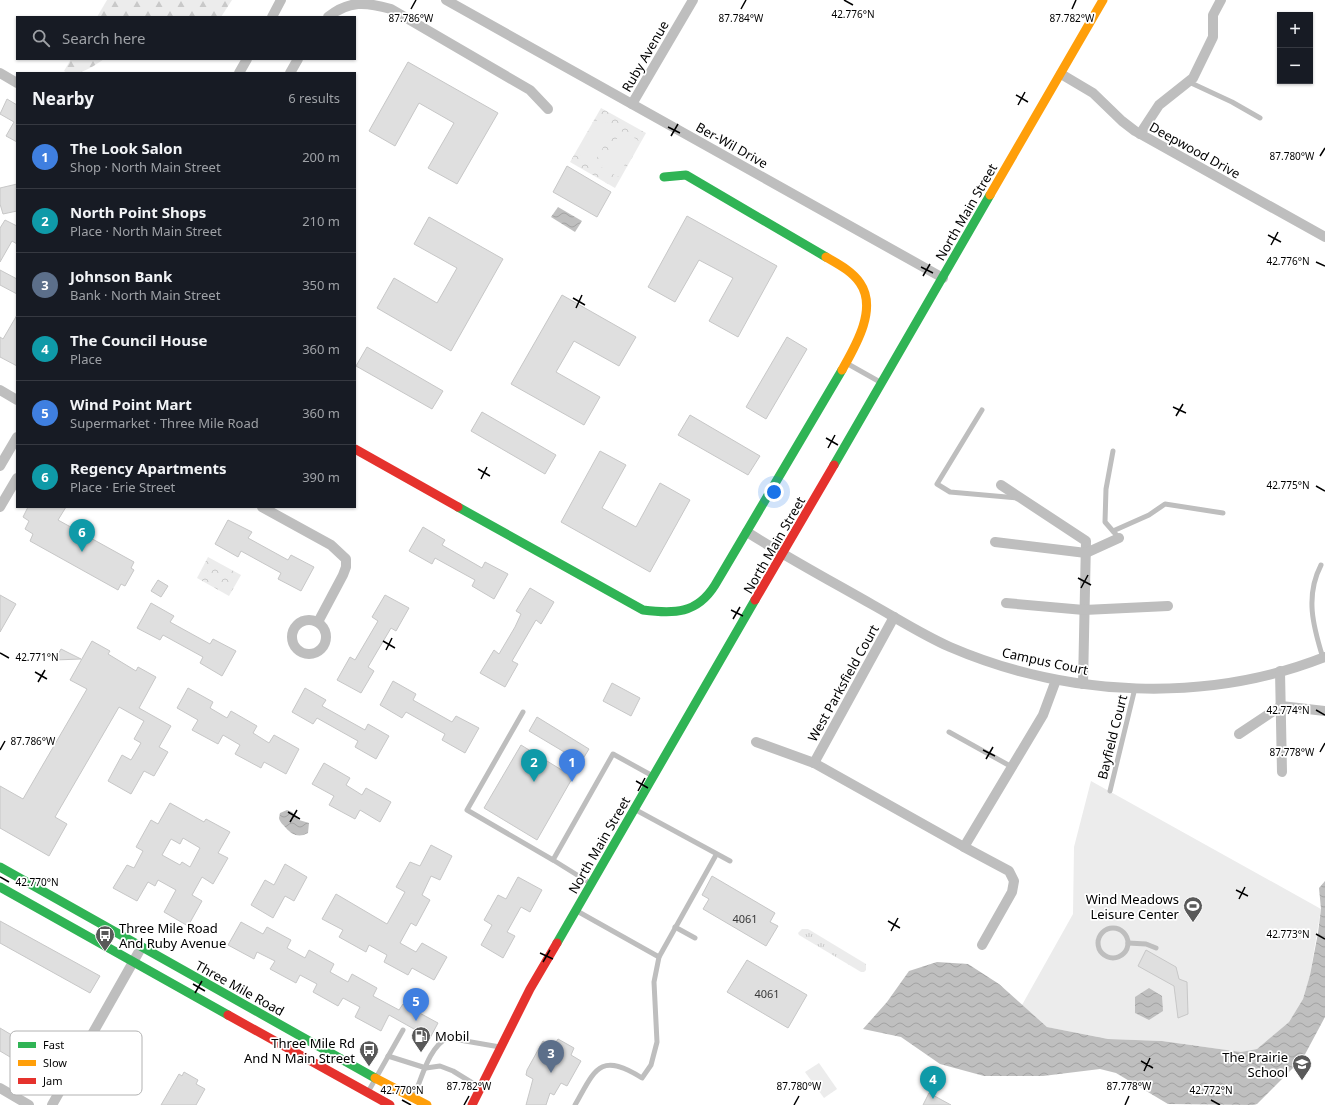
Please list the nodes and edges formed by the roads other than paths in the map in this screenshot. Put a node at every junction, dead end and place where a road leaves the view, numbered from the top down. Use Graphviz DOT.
graph roads {
  1 [pos="281,0"];
  2 [pos="446,0"];
  3 [pos="693,0"];
  4 [pos="1103,0"];
  5 [pos="1221,0"];
  6 [pos="273,16"];
  7 [pos="329,16"];
  8 [pos="246,60"];
  9 [pos="297,60"];
  10 [pos="240,72"];
  11 [pos="291,72"];
  12 [pos="0,73"];
  13 [pos="1061,74"];
  14 [pos="16,81"];
  15 [pos="1189,82"];
  16 [pos="632,104"];
  17 [pos="548,109"];
  18 [pos="1260,118"];
  19 [pos="1140,134"];
  20 [pos="664,177"];
  21 [pos="1325,237"];
  22 [pos="943,278"];
  23 [pos="846,363"];
  24 [pos="882,383"];
  25 [pos="0,390"];
  26 [pos="16,399"];
  27 [pos="982,410"];
  28 [pos="16,439"];
  29 [pos="356,450"];
  30 [pos="1113,451"];
  31 [pos="0,466"];
  32 [pos="16,480"];
  33 [pos="1001,485"];
  34 [pos="1021,498"];
  35 [pos="0,507"];
  36 [pos="264,508"];
  37 [pos="1223,513"];
  38 [pos="747,532"];
  39 [pos="1116,535"];
  40 [pos="995,542"];
  41 [pos="1086,553"];
  42 [pos="783,554"];
  43 [pos="1321,565"];
  44 [pos="1006,603"];
  45 [pos="1168,606"];
  46 [pos="1084,610"];
  47 [pos="894,617"];
  48 [pos="318,622"];
  49 [pos="1324,657"];
  50 [pos="1280,671"];
  51 [pos="1056,680"];
  52 [pos="1083,684"];
  53 [pos="1135,688"];
  54 [pos="1281,706"];
  55 [pos="1325,711"];
  56 [pos="523,712"];
  57 [pos="949,732"];
  58 [pos="1239,734"];
  59 [pos="756,742"];
  60 [pos="814,763"];
  61 [pos="1012,767"];
  62 [pos="1282,772"];
  63 [pos="654,777"];
  64 [pos="1110,791"];
  65 [pos="635,810"];
  66 [pos="964,847"];
  67 [pos="716,855"];
  68 [pos="553,860"];
  69 [pos="730,861"];
  70 [pos="0,867"];
  71 [pos="591,884"];
  72 [pos="0,887"];
  73 [pos="576,911"];
  74 [pos="675,927"];
  75 [pos="695,938"];
  76 [pos="1128,943"];
  77 [pos="982,945"];
  78 [pos="141,948"];
  79 [pos="1156,948"];
  80 [pos="659,956"];
  81 [pos="133,961"];
  82 [pos="403,1030"];
  83 [pos="94,1031"];
  84 [pos="501,1047"];
  85 [pos="388,1056"];
  86 [pos="426,1068"];
  87 [pos="376,1078"];
  88 [pos="0,1088"];
  89 [pos="480,1088"];
  90 [pos="368,1093"];
  91 [pos="10,1094"];
  92 [pos="12,1095"];
  93 [pos="58,1095"];
  94 [pos="414,1096"];
  95 [pos="29,1105"];
  96 [pos="52,1105"];
  97 [pos="390,1105"];
  98 [pos="428,1105"];
  99 [pos="472,1105"];
  100 [pos="575,1105"];
  1 -- 6 [label="street"];
  2 -- 16 [label="street, Ber-Wil Drive"];
  3 -- 16 [label="street, Ruby Avenue"];
  4 -- 13 [label="street, North Main Street"];
  5 -- 15 [label="street"];
  7 -- 17 [label="street"];
  8 -- 10 [label="street"];
  9 -- 11 [label="street"];
  12 -- 14 [label="street"];
  13 -- 19 [label="street, Deepwood Drive"];
  13 -- 22 [label="street, North Main Street"];
  15 -- 18 [label="lane"];
  15 -- 19 [label="street"];
  16 -- 22 [label="street, Ber-Wil Drive"];
  19 -- 21 [label="street, Deepwood Drive"];
  20 -- 23 [label="street"];
  22 -- 24 [label="street, North Main Street"];
  23 -- 24 [label="lane"];
  23 -- 38 [label="street"];
  24 -- 42 [label="street, North Main Street"];
  25 -- 26 [label="street"];
  27 -- 34 [label="lane"];
  28 -- 31 [label="street"];
  29 -- 38 [label="street"];
  30 -- 39 [label="lane"];
  32 -- 35 [label="street"];
  33 -- 34 [label="street"];
  34 -- 41 [label="street"];
  36 -- 48 [label="street"];
  37 -- 39 [label="lane"];
  38 -- 42 [label="street, Campus Court"];
  39 -- 41 [label="street"];
  40 -- 41 [label="street"];
  41 -- 46 [label="street"];
  42 -- 47 [label="street, Campus Court"];
  42 -- 63 [label="street, North Main Street"];
  43 -- 49 [label="lane"];
  44 -- 46 [label="street"];
  45 -- 46 [label="street"];
  46 -- 52 [label="street"];
  47 -- 51 [label="street, Campus Court"];
  47 -- 60 [label="street, West Parksfield Court"];
  49 -- 50 [label="street, Campus Court"];
  50 -- 53 [label="street, Campus Court"];
  50 -- 54 [label="street"];
  51 -- 52 [label="street, Campus Court"];
  51 -- 61 [label="street"];
  52 -- 53 [label="street, Campus Court"];
  53 -- 64 [label="lane, Bayfield Court"];
  54 -- 55 [label="street"];
  54 -- 58 [label="street"];
  54 -- 62 [label="street"];
  56 -- 68 [label="lane"];
  57 -- 61 [label="lane"];
  59 -- 60 [label="street"];
  60 -- 66 [label="street"];
  61 -- 66 [label="street"];
  63 -- 65 [label="street, North Main Street"];
  63 -- 68 [label="lane"];
  65 -- 67 [label="lane"];
  65 -- 71 [label="street, North Main Street"];
  66 -- 77 [label="street"];
  67 -- 69 [label="lane"];
  67 -- 74 [label="lane"];
  68 -- 71 [label="lane"];
  70 -- 78 [label="street, Three Mile Road"];
  71 -- 73 [label="street, North Main Street"];
  72 -- 81 [label="street"];
  73 -- 80 [label="lane"];
  73 -- 84 [label="street, North Main Street"];
  74 -- 75 [label="lane"];
  74 -- 80 [label="lane"];
  76 -- 76 [label="lane"];
  76 -- 79 [label="lane"];
  78 -- 81 [label="street"];
  78 -- 87 [label="street, Three Mile Road"];
  80 -- 100 [label="lane"];
  81 -- 83 [label="street"];
  81 -- 90 [label="street"];
  82 -- 85 [label="lane"];
  84 -- 86 [label="lane"];
  84 -- 89 [label="street, North Main Street"];
  85 -- 86 [label="lane"];
  85 -- 87 [label="lane"];
  86 -- 89 [label="lane"];
  86 -- 94 [label="lane"];
  87 -- 90 [label="lane"];
  87 -- 94 [label="street, Three Mile Road"];
  88 -- 91 [label="street"];
  89 -- 99 [label="street, North Main Street"];
  90 -- 97 [label="street"];
  92 -- 95 [label="street"];
  93 -- 96 [label="street"];
  94 -- 98 [label="street, Three Mile Road"];
}
